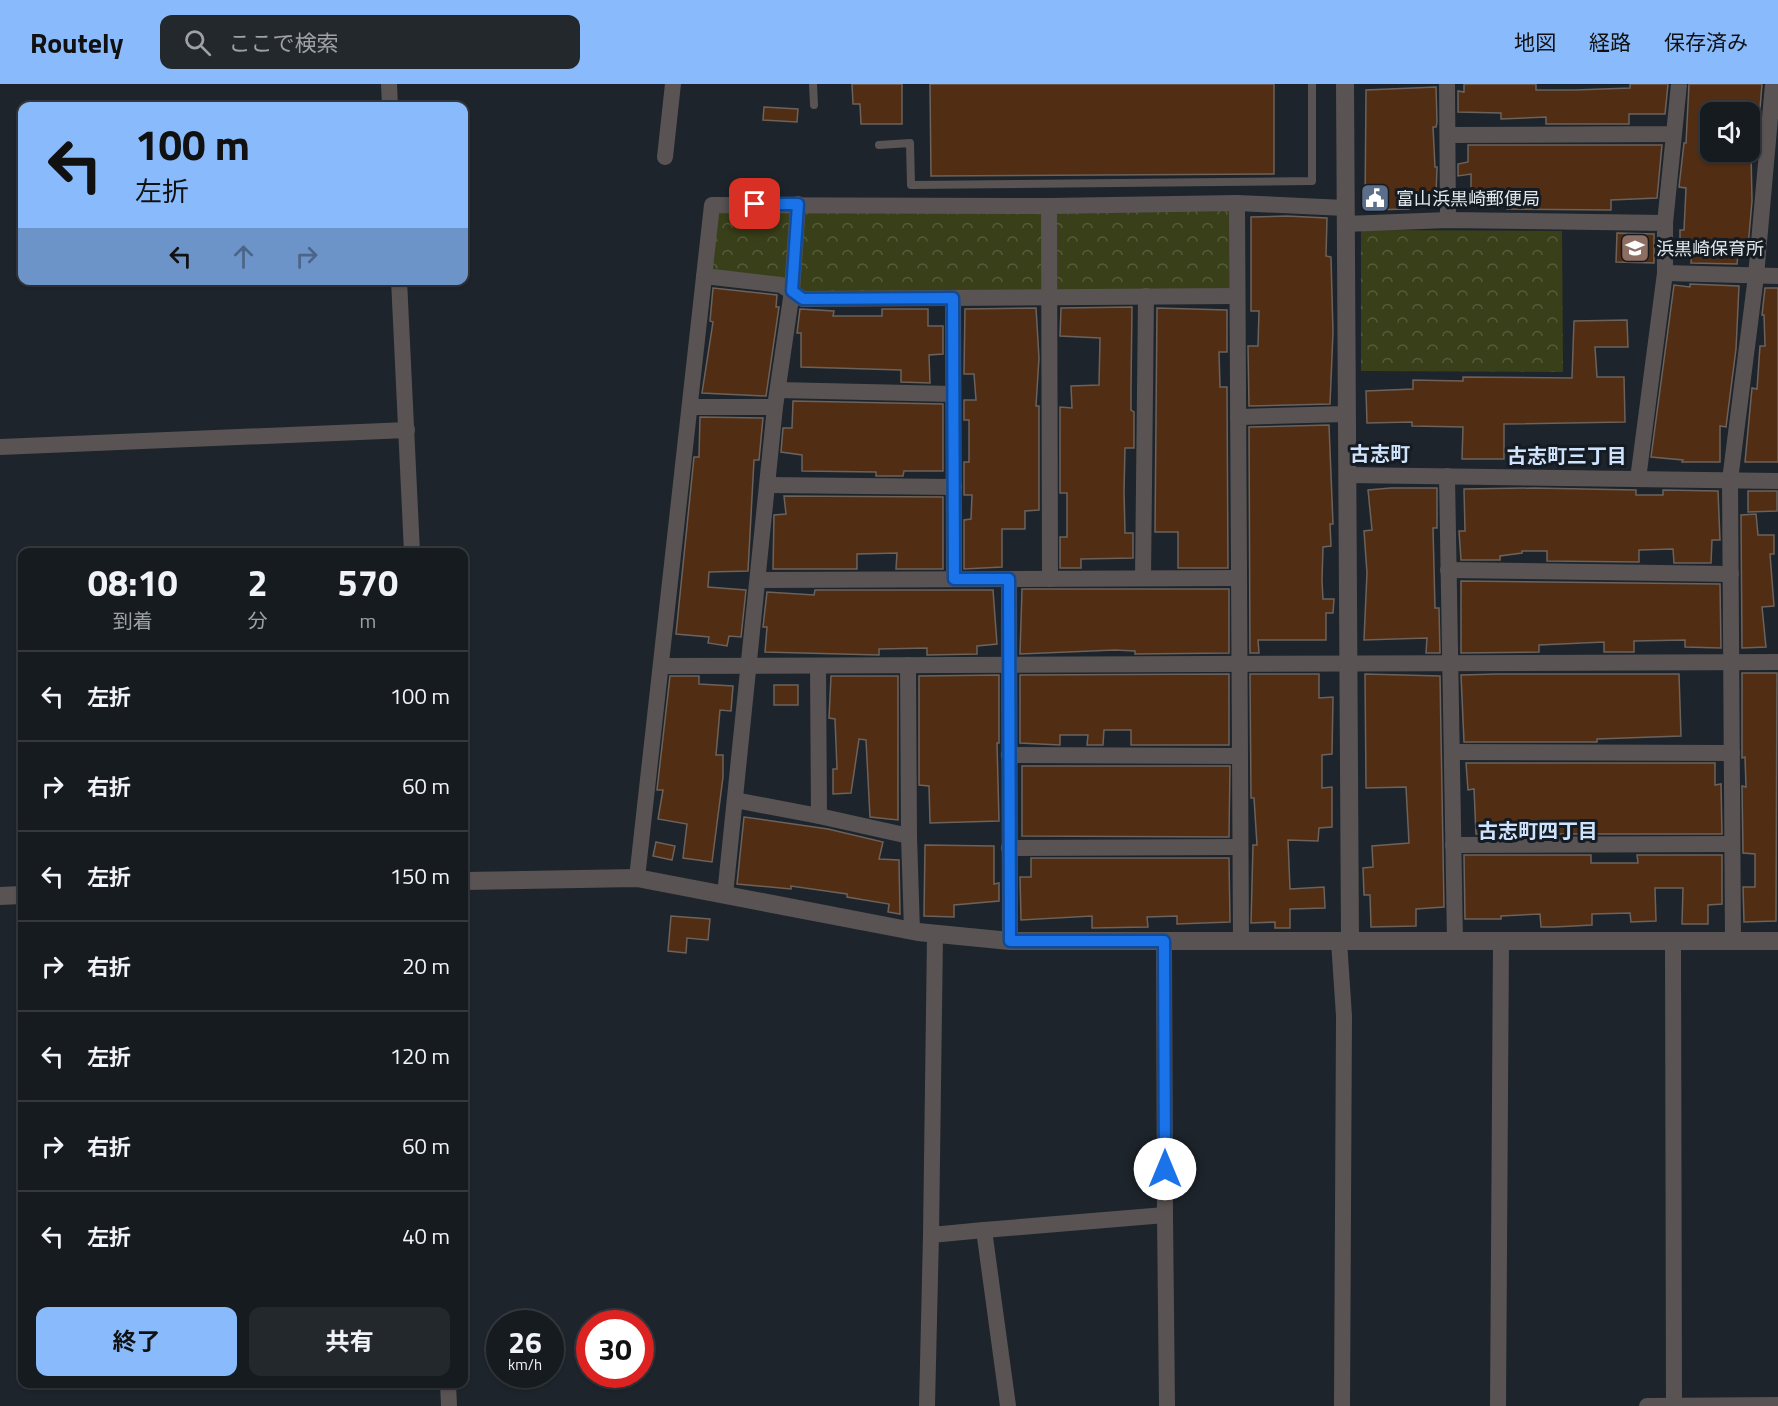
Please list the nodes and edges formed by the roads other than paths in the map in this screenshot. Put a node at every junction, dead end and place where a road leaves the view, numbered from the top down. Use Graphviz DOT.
graph roads {
  1 [pos="388,84"];
  2 [pos="673,84"];
  3 [pos="813,84"];
  4 [pos="1312,84"];
  5 [pos="1345,84"];
  6 [pos="1447,84"];
  7 [pos="1679,84"];
  8 [pos="1773,84"];
  9 [pos="390,102"];
  10 [pos="814,105"];
  11 [pos="1674,134"];
  12 [pos="1448,135"];
  13 [pos="879,145"];
  14 [pos="665,157"];
  15 [pos="1237,203"];
  16 [pos="798,204"];
  17 [pos="1049,206"];
  18 [pos="1345,216"];
  19 [pos="1448,220"];
  20 [pos="1665,223"];
  21 [pos="1665,273"];
  22 [pos="704,276"];
  23 [pos="1756,276"];
  24 [pos="1778,276"];
  25 [pos="399,285"];
  26 [pos="792,291"];
  27 [pos="1146,296"];
  28 [pos="1237,296"];
  29 [pos="1050,297"];
  30 [pos="953,298"];
  31 [pos="953,394"];
  32 [pos="776,399"];
  33 [pos="691,407"];
  34 [pos="1346,414"];
  35 [pos="1238,417"];
  36 [pos="407,430"];
  37 [pos="0,447"];
  38 [pos="1347,475"];
  39 [pos="1447,476"];
  40 [pos="1638,479"];
  41 [pos="1730,480"];
  42 [pos="1778,481"];
  43 [pos="768,485"];
  44 [pos="954,487"];
  45 [pos="412,548"];
  46 [pos="1448,570"];
  47 [pos="1731,574"];
  48 [pos="1143,578"];
  49 [pos="1239,578"];
  50 [pos="954,579"];
  51 [pos="1009,579"];
  52 [pos="1050,579"];
  53 [pos="758,580"];
  54 [pos="1778,662"];
  55 [pos="1450,663"];
  56 [pos="1731,663"];
  57 [pos="1239,664"];
  58 [pos="1348,664"];
  59 [pos="908,665"];
  60 [pos="1009,665"];
  61 [pos="662,666"];
  62 [pos="750,666"];
  63 [pos="818,666"];
  64 [pos="1452,752"];
  65 [pos="1732,753"];
  66 [pos="1009,755"];
  67 [pos="1240,756"];
  68 [pos="735,800"];
  69 [pos="819,816"];
  70 [pos="909,836"];
  71 [pos="1732,844"];
  72 [pos="1453,845"];
  73 [pos="1240,847"];
  74 [pos="1009,848"];
  75 [pos="637,878"];
  76 [pos="468,881"];
  77 [pos="18,895"];
  78 [pos="725,895"];
  79 [pos="0,896"];
  80 [pos="912,931"];
  81 [pos="935,935"];
  82 [pos="1010,941"];
  83 [pos="1164,941"];
  84 [pos="1241,941"];
  85 [pos="1345,941"];
  86 [pos="1455,941"];
  87 [pos="1501,941"];
  88 [pos="1672,941"];
  89 [pos="1733,941"];
  90 [pos="1778,941"];
  91 [pos="1165,1215"];
  92 [pos="984,1230"];
  93 [pos="931,1235"];
  94 [pos="448,1388"];
  95 [pos="1778,1405"];
  96 [pos="449,1406"];
  97 [pos="927,1406"];
  98 [pos="1008,1406"];
  99 [pos="1167,1406"];
  100 [pos="1342,1406"];
  101 [pos="1498,1406"];
  102 [pos="1647,1406"];
  103 [pos="1674,1406"];
  1 -- 9 [label="street"];
  2 -- 14 [label="street"];
  3 -- 10 [label="lane"];
  4 -- 13 [label="lane"];
  5 -- 18 [label="street"];
  6 -- 12 [label="street"];
  7 -- 11 [label="street"];
  8 -- 23 [label="street"];
  11 -- 12 [label="street"];
  11 -- 20 [label="street"];
  12 -- 19 [label="street"];
  15 -- 17 [label="street"];
  15 -- 18 [label="street"];
  15 -- 28 [label="street"];
  16 -- 17 [label="street"];
  16 -- 22 [label="street"];
  16 -- 26 [label="street"];
  17 -- 29 [label="street"];
  18 -- 19 [label="street"];
  18 -- 34 [label="street"];
  19 -- 20 [label="street"];
  20 -- 21 [label="street"];
  21 -- 23 [label="street"];
  21 -- 40 [label="street"];
  22 -- 26 [label="street"];
  22 -- 33 [label="street"];
  23 -- 24 [label="street"];
  23 -- 41 [label="street"];
  25 -- 36 [label="street"];
  26 -- 30 [label="street"];
  26 -- 32 [label="street"];
  27 -- 28 [label="street"];
  27 -- 29 [label="street"];
  27 -- 48 [label="street"];
  28 -- 35 [label="street"];
  29 -- 30 [label="street"];
  29 -- 52 [label="street"];
  30 -- 31 [label="street"];
  31 -- 32 [label="street"];
  31 -- 44 [label="street"];
  32 -- 33 [label="street"];
  32 -- 43 [label="street"];
  33 -- 61 [label="street"];
  34 -- 35 [label="street"];
  34 -- 38 [label="street"];
  35 -- 49 [label="street"];
  36 -- 37 [label="street"];
  36 -- 45 [label="street"];
  38 -- 39 [label="street"];
  38 -- 58 [label="street"];
  39 -- 40 [label="street"];
  39 -- 46 [label="street"];
  40 -- 41 [label="street"];
  41 -- 42 [label="street"];
  41 -- 47 [label="street"];
  43 -- 44 [label="street"];
  43 -- 53 [label="street"];
  44 -- 50 [label="street"];
  46 -- 47 [label="street"];
  46 -- 55 [label="street"];
  47 -- 56 [label="street"];
  48 -- 49 [label="street"];
  48 -- 52 [label="street"];
  49 -- 57 [label="street"];
  50 -- 51 [label="street"];
  50 -- 53 [label="street"];
  51 -- 52 [label="street"];
  51 -- 60 [label="street"];
  53 -- 62 [label="street"];
  54 -- 56 [label="street"];
  55 -- 56 [label="street"];
  55 -- 58 [label="street"];
  55 -- 64 [label="street"];
  56 -- 65 [label="street"];
  57 -- 58 [label="street"];
  57 -- 60 [label="street"];
  57 -- 67 [label="street"];
  58 -- 85 [label="street"];
  59 -- 60 [label="street"];
  59 -- 63 [label="street"];
  59 -- 70 [label="street"];
  60 -- 66 [label="street"];
  61 -- 62 [label="street"];
  61 -- 75 [label="street"];
  62 -- 63 [label="street"];
  62 -- 68 [label="street"];
  63 -- 69 [label="street"];
  64 -- 65 [label="street"];
  64 -- 72 [label="street"];
  65 -- 71 [label="street"];
  66 -- 67 [label="street"];
  66 -- 74 [label="street"];
  67 -- 73 [label="street"];
  68 -- 69 [label="street"];
  68 -- 78 [label="street"];
  69 -- 70 [label="street"];
  70 -- 80 [label="street"];
  71 -- 72 [label="street"];
  71 -- 89 [label="street"];
  72 -- 86 [label="street"];
  73 -- 74 [label="street"];
  73 -- 84 [label="street"];
  74 -- 82 [label="street"];
  75 -- 76 [label="street"];
  75 -- 78 [label="street"];
  77 -- 79 [label="street"];
  78 -- 80 [label="street"];
  80 -- 81 [label="street"];
  81 -- 82 [label="street"];
  81 -- 93 [label="street"];
  82 -- 83 [label="street"];
  83 -- 84 [label="street"];
  83 -- 91 [label="street"];
  84 -- 85 [label="street"];
  85 -- 86 [label="street"];
  85 -- 100 [label="street"];
  86 -- 87 [label="street"];
  87 -- 88 [label="street"];
  87 -- 101 [label="street"];
  88 -- 89 [label="street"];
  88 -- 103 [label="street"];
  89 -- 90 [label="street"];
  91 -- 92 [label="street"];
  91 -- 99 [label="street"];
  92 -- 93 [label="street"];
  92 -- 98 [label="street"];
  93 -- 97 [label="street"];
  94 -- 96 [label="street"];
  95 -- 103 [label="street"];
  102 -- 103 [label="street"];
}
